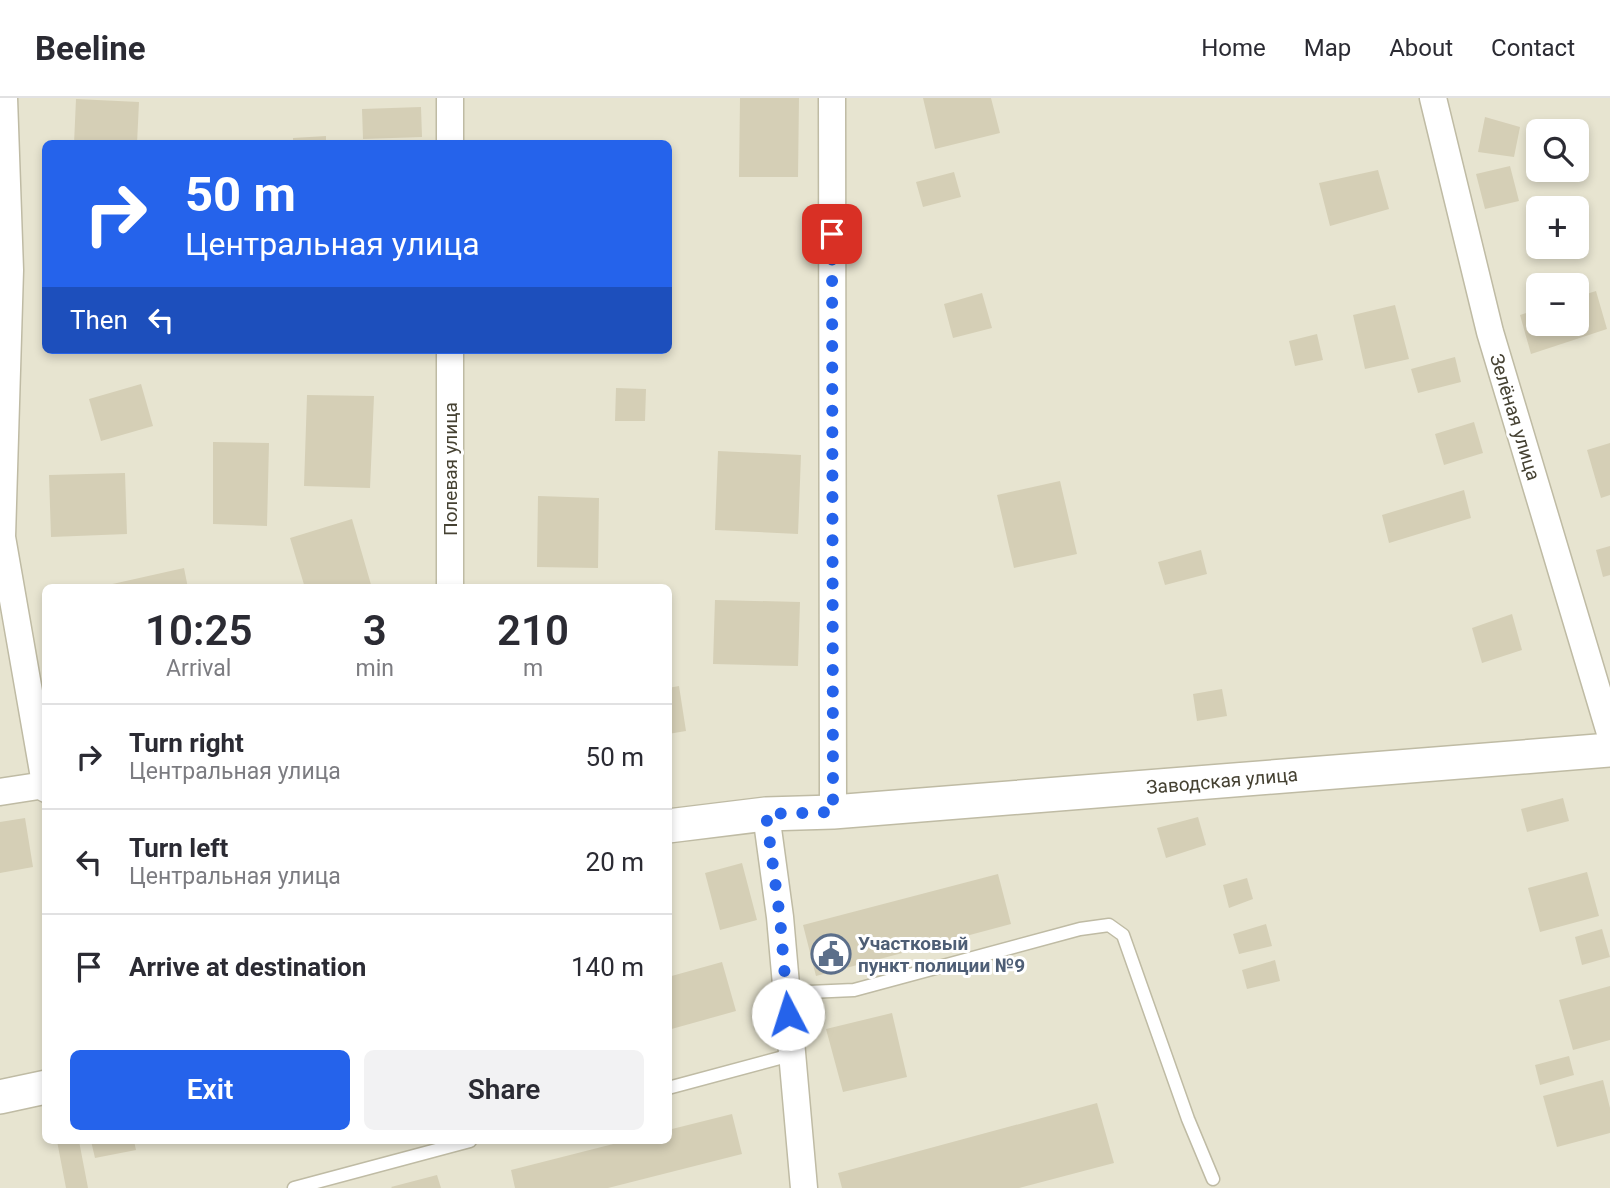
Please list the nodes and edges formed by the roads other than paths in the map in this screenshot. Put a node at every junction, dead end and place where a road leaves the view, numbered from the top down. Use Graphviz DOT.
graph roads {
  1 [pos="4,98"];
  2 [pos="450,98"];
  3 [pos="832,98"];
  4 [pos="1433,98"];
  5 [pos="450,140"];
  6 [pos="450,354"];
  7 [pos="4,356"];
  8 [pos="450,584"];
  9 [pos="1610,733"];
  10 [pos="1610,750"];
  11 [pos="42,770"];
  12 [pos="42,787"];
  13 [pos="0,792"];
  14 [pos="833,812"];
  15 [pos="766,814"];
  16 [pos="672,825"];
  17 [pos="786,993"];
  18 [pos="792,1055"];
  19 [pos="672,1087"];
  20 [pos="42,1088"];
  21 [pos="0,1097"];
  22 [pos="459,1144"];
  23 [pos="1213,1179"];
  24 [pos="294,1188"];
  25 [pos="804,1188"];
  1 -- 7 [label="street"];
  2 -- 5 [label="street"];
  3 -- 14 [label="street"];
  4 -- 9 [label="street, Зелёная улица"];
  6 -- 8 [label="street, Полевая улица"];
  7 -- 11 [label="street"];
  10 -- 14 [label="street, Заводская улица"];
  12 -- 13 [label="street"];
  14 -- 15 [label="street, Заводская улица"];
  15 -- 16 [label="street, Заводская улица"];
  15 -- 17 [label="street"];
  17 -- 18 [label="street"];
  17 -- 23 [label="lane"];
  18 -- 19 [label="lane"];
  18 -- 25 [label="street"];
  20 -- 21 [label="street"];
  22 -- 24 [label="lane"];
}
